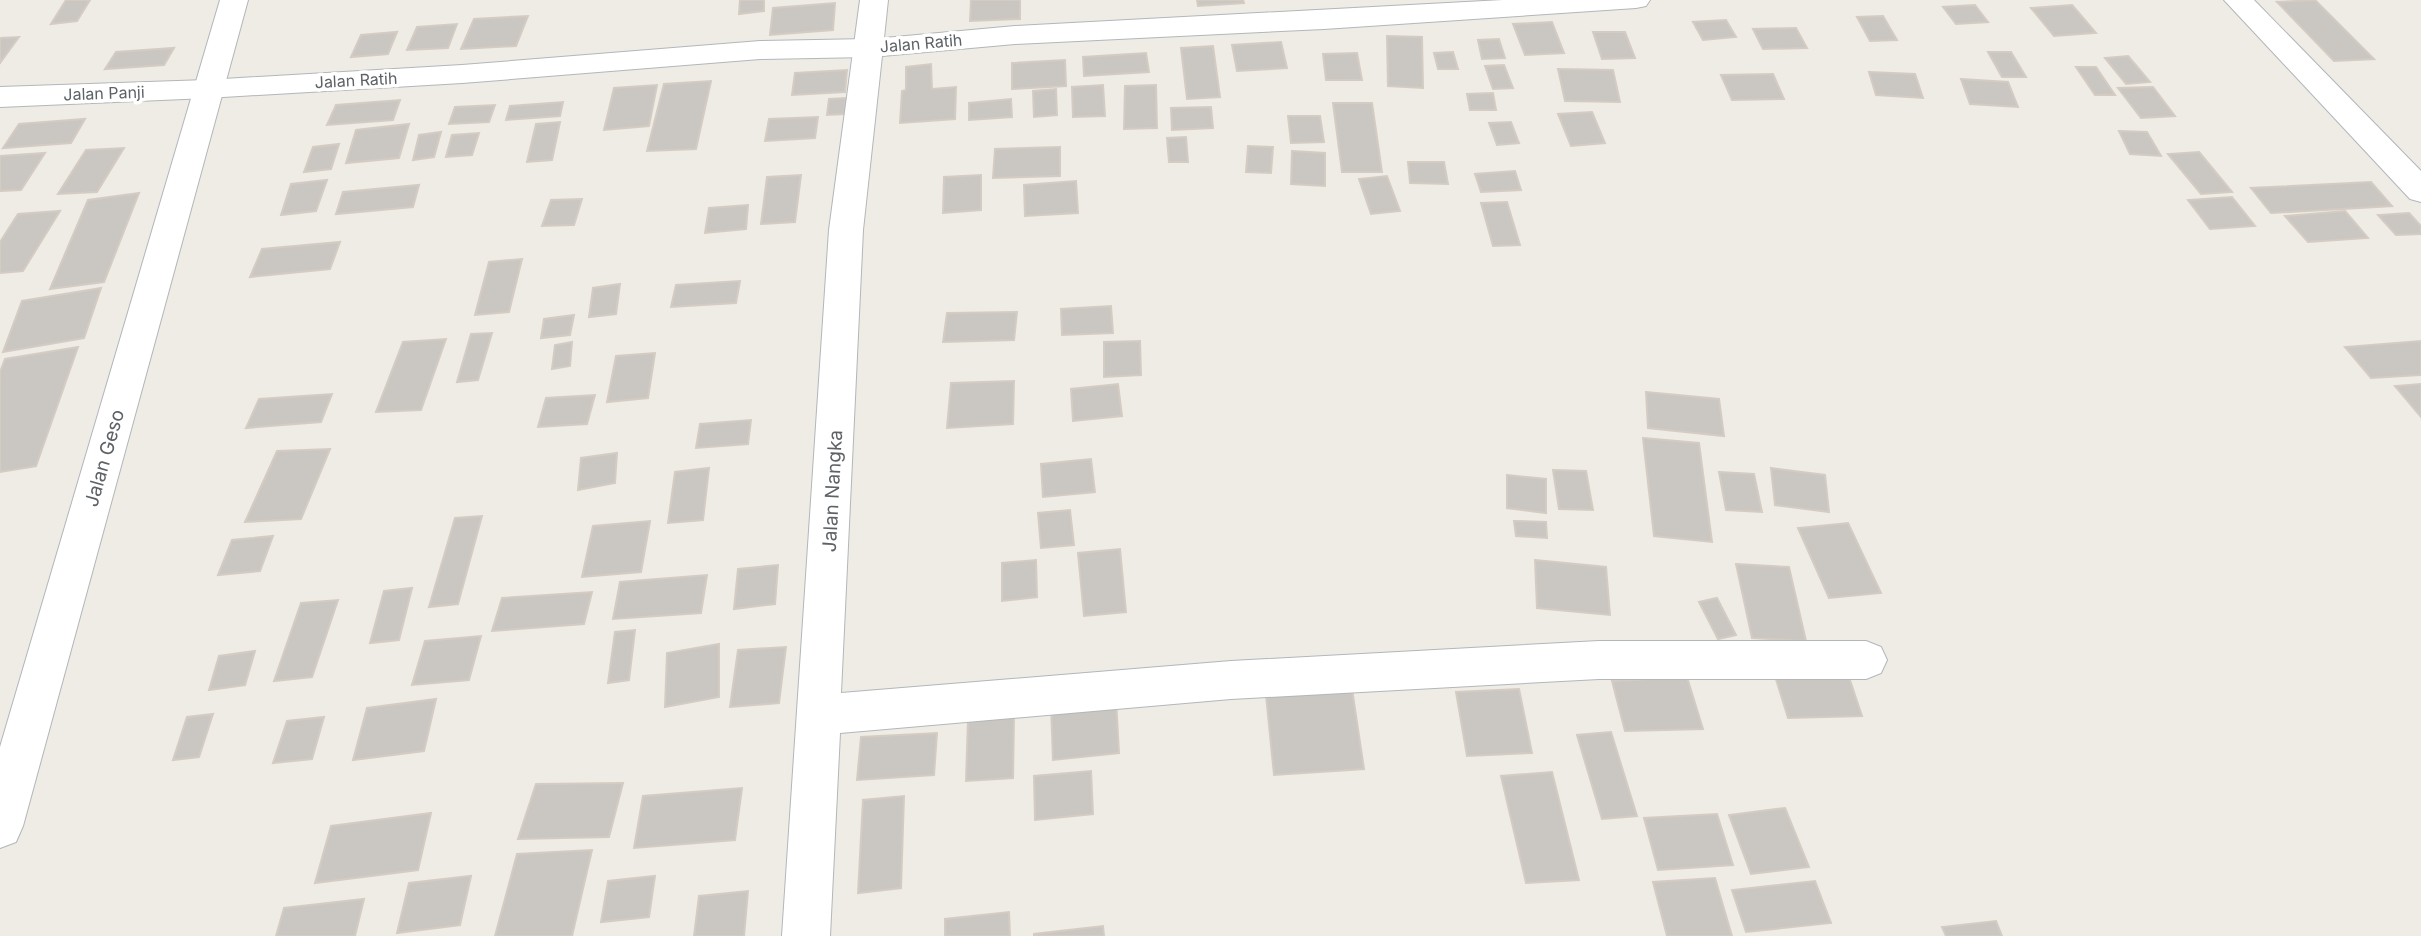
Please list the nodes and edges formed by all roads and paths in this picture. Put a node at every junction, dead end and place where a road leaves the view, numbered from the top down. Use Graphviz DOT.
graph roads {
  1 [pos="234,0"];
  2 [pos="874,0"];
  3 [pos="1636,0"];
  4 [pos="2238,0"];
  5 [pos="1322,10"];
  6 [pos="869,48"];
  7 [pos="207,89"];
  8 [pos="0,97"];
  9 [pos="2421,191"];
  10 [pos="1866,660"];
  11 [pos="819,715"];
  12 [pos="1,821"];
  13 [pos="806,936"];
  1 -- 7 [label="street, Jalan Geso"];
  2 -- 6 [label="street, Jalan Nangka"];
  3 -- 5 [label="street, Jalan Ratih"];
  4 -- 9 [label="street"];
  5 -- 6 [label="street, Jalan Ratih"];
  6 -- 7 [label="street, Jalan Ratih"];
  6 -- 11 [label="street, Jalan Nangka"];
  7 -- 8 [label="street, Jalan Panji"];
  7 -- 12 [label="street, Jalan Geso"];
  10 -- 11 [label="street"];
  11 -- 13 [label="street, Jalan Nangka"];
}
